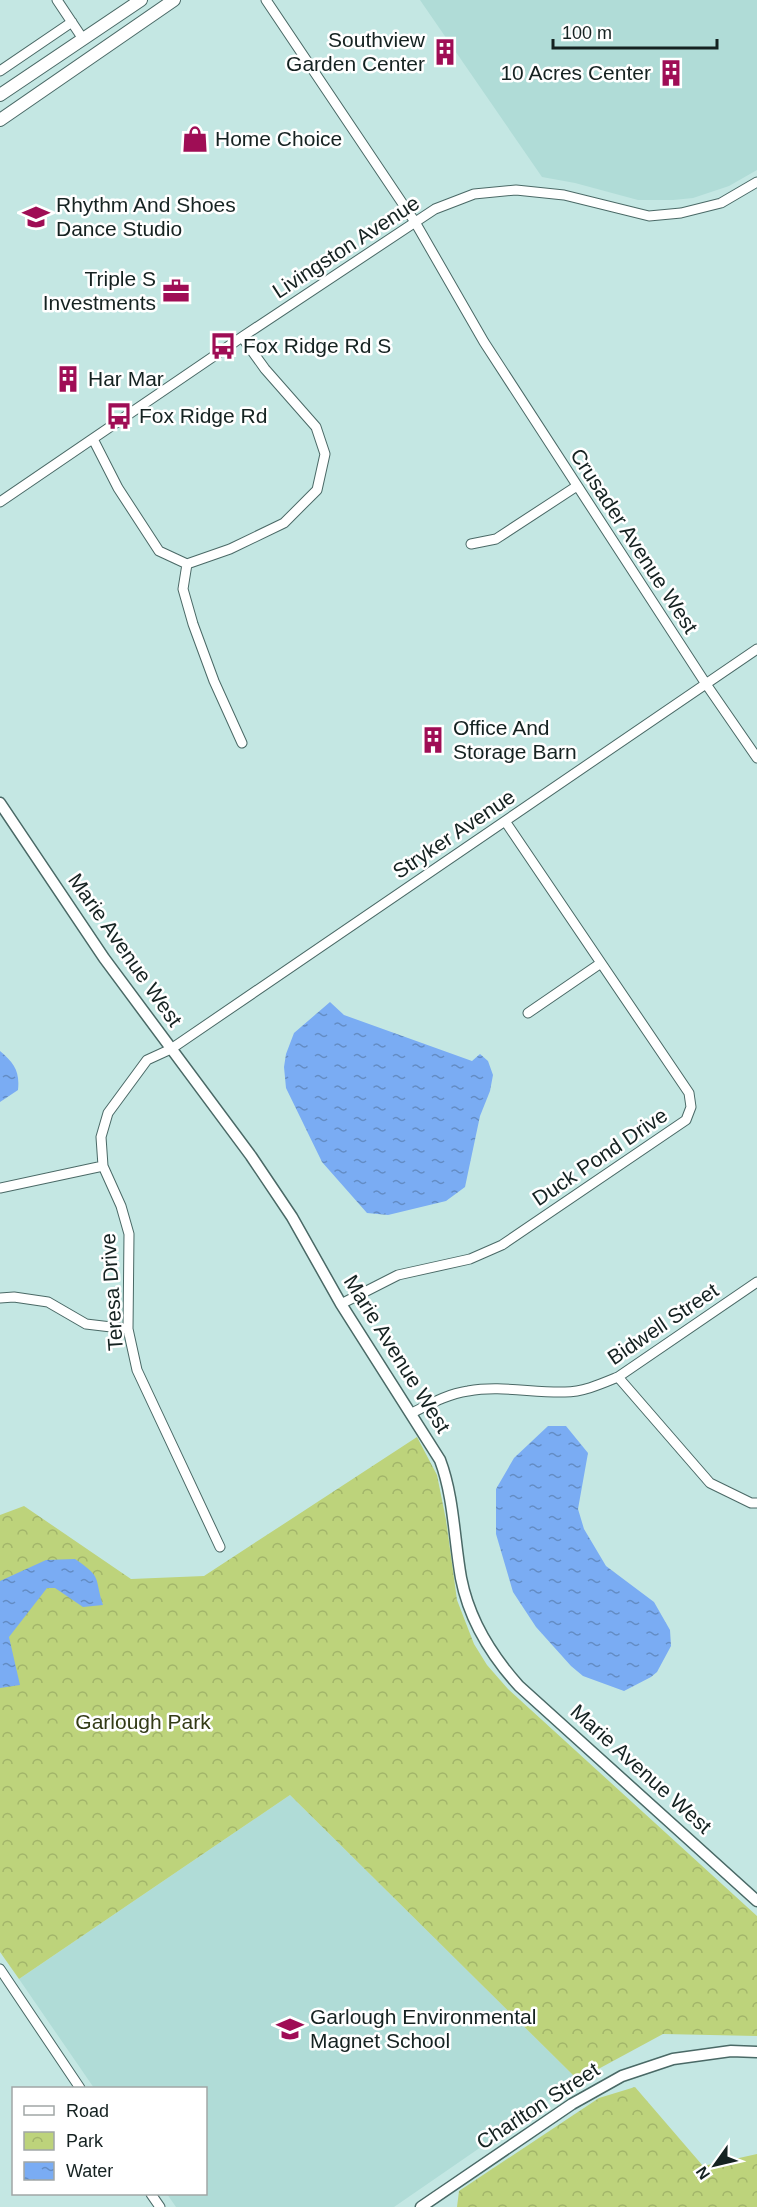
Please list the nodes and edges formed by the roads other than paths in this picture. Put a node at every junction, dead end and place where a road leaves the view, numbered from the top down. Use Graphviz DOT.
graph roads {
  1 [pos="57,0"];
  2 [pos="141,0"];
  3 [pos="174,0"];
  4 [pos="266,0"];
  5 [pos="72,22"];
  6 [pos="83,39"];
  7 [pos="77,67"];
  8 [pos="0,71"];
  9 [pos="0,95"];
  10 [pos="0,120"];
  11 [pos="757,182"];
  12 [pos="415,222"];
  13 [pos="242,337"];
  14 [pos="93,439"];
  15 [pos="577,486"];
  16 [pos="0,502"];
  17 [pos="471,544"];
  18 [pos="187,564"];
  19 [pos="757,650"];
  20 [pos="706,684"];
  21 [pos="242,743"];
  22 [pos="757,758"];
  23 [pos="0,803"];
  24 [pos="505,821"];
  25 [pos="601,963"];
  26 [pos="528,1013"];
  27 [pos="171,1049"];
  28 [pos="103,1166"];
  29 [pos="0,1188"];
  30 [pos="757,1282"];
  31 [pos="0,1298"];
  32 [pos="341,1304"];
  33 [pos="128,1329"];
  34 [pos="618,1377"];
  35 [pos="412,1413"];
  36 [pos="757,1503"];
  37 [pos="220,1547"];
  38 [pos="757,1901"];
  39 [pos="0,1969"];
  40 [pos="757,2052"];
  41 [pos="79,2087"];
  42 [pos="421,2207"];
  1 -- 5 [label="street"];
  2 -- 6 [label="main road"];
  3 -- 7 [label="main road"];
  4 -- 12 [label="street, Crusader Avenue West"];
  5 -- 6 [label="street"];
  5 -- 8 [label="street"];
  6 -- 7 [label="main road"];
  6 -- 9 [label="main road"];
  7 -- 10 [label="main road"];
  11 -- 12 [label="street, Livingston Avenue"];
  12 -- 13 [label="street, Livingston Avenue"];
  12 -- 15 [label="street, Crusader Avenue West"];
  13 -- 14 [label="street, Livingston Avenue"];
  13 -- 18 [label="street"];
  14 -- 16 [label="street, Livingston Avenue"];
  14 -- 18 [label="street"];
  15 -- 17 [label="street"];
  15 -- 20 [label="street, Crusader Avenue West"];
  18 -- 21 [label="street"];
  19 -- 20 [label="street, Stryker Avenue"];
  20 -- 22 [label="street, Crusader Avenue West"];
  20 -- 24 [label="street, Stryker Avenue"];
  23 -- 27 [label="street, Marie Avenue West"];
  24 -- 25 [label="street, Duck Pond Drive"];
  24 -- 27 [label="street, Stryker Avenue"];
  25 -- 26 [label="street"];
  25 -- 32 [label="street, Duck Pond Drive"];
  27 -- 28 [label="street, Teresa Drive"];
  27 -- 32 [label="street, Marie Avenue West"];
  28 -- 29 [label="street"];
  28 -- 33 [label="street, Teresa Drive"];
  30 -- 34 [label="street, Bidwell Street"];
  31 -- 33 [label="street"];
  32 -- 35 [label="street, Marie Avenue West"];
  33 -- 37 [label="street, Teresa Drive"];
  34 -- 35 [label="street, Bidwell Street"];
  34 -- 36 [label="street"];
  35 -- 38 [label="street, Marie Avenue West"];
  39 -- 41 [label="street"];
  40 -- 42 [label="street, Charlton Street"];
}
